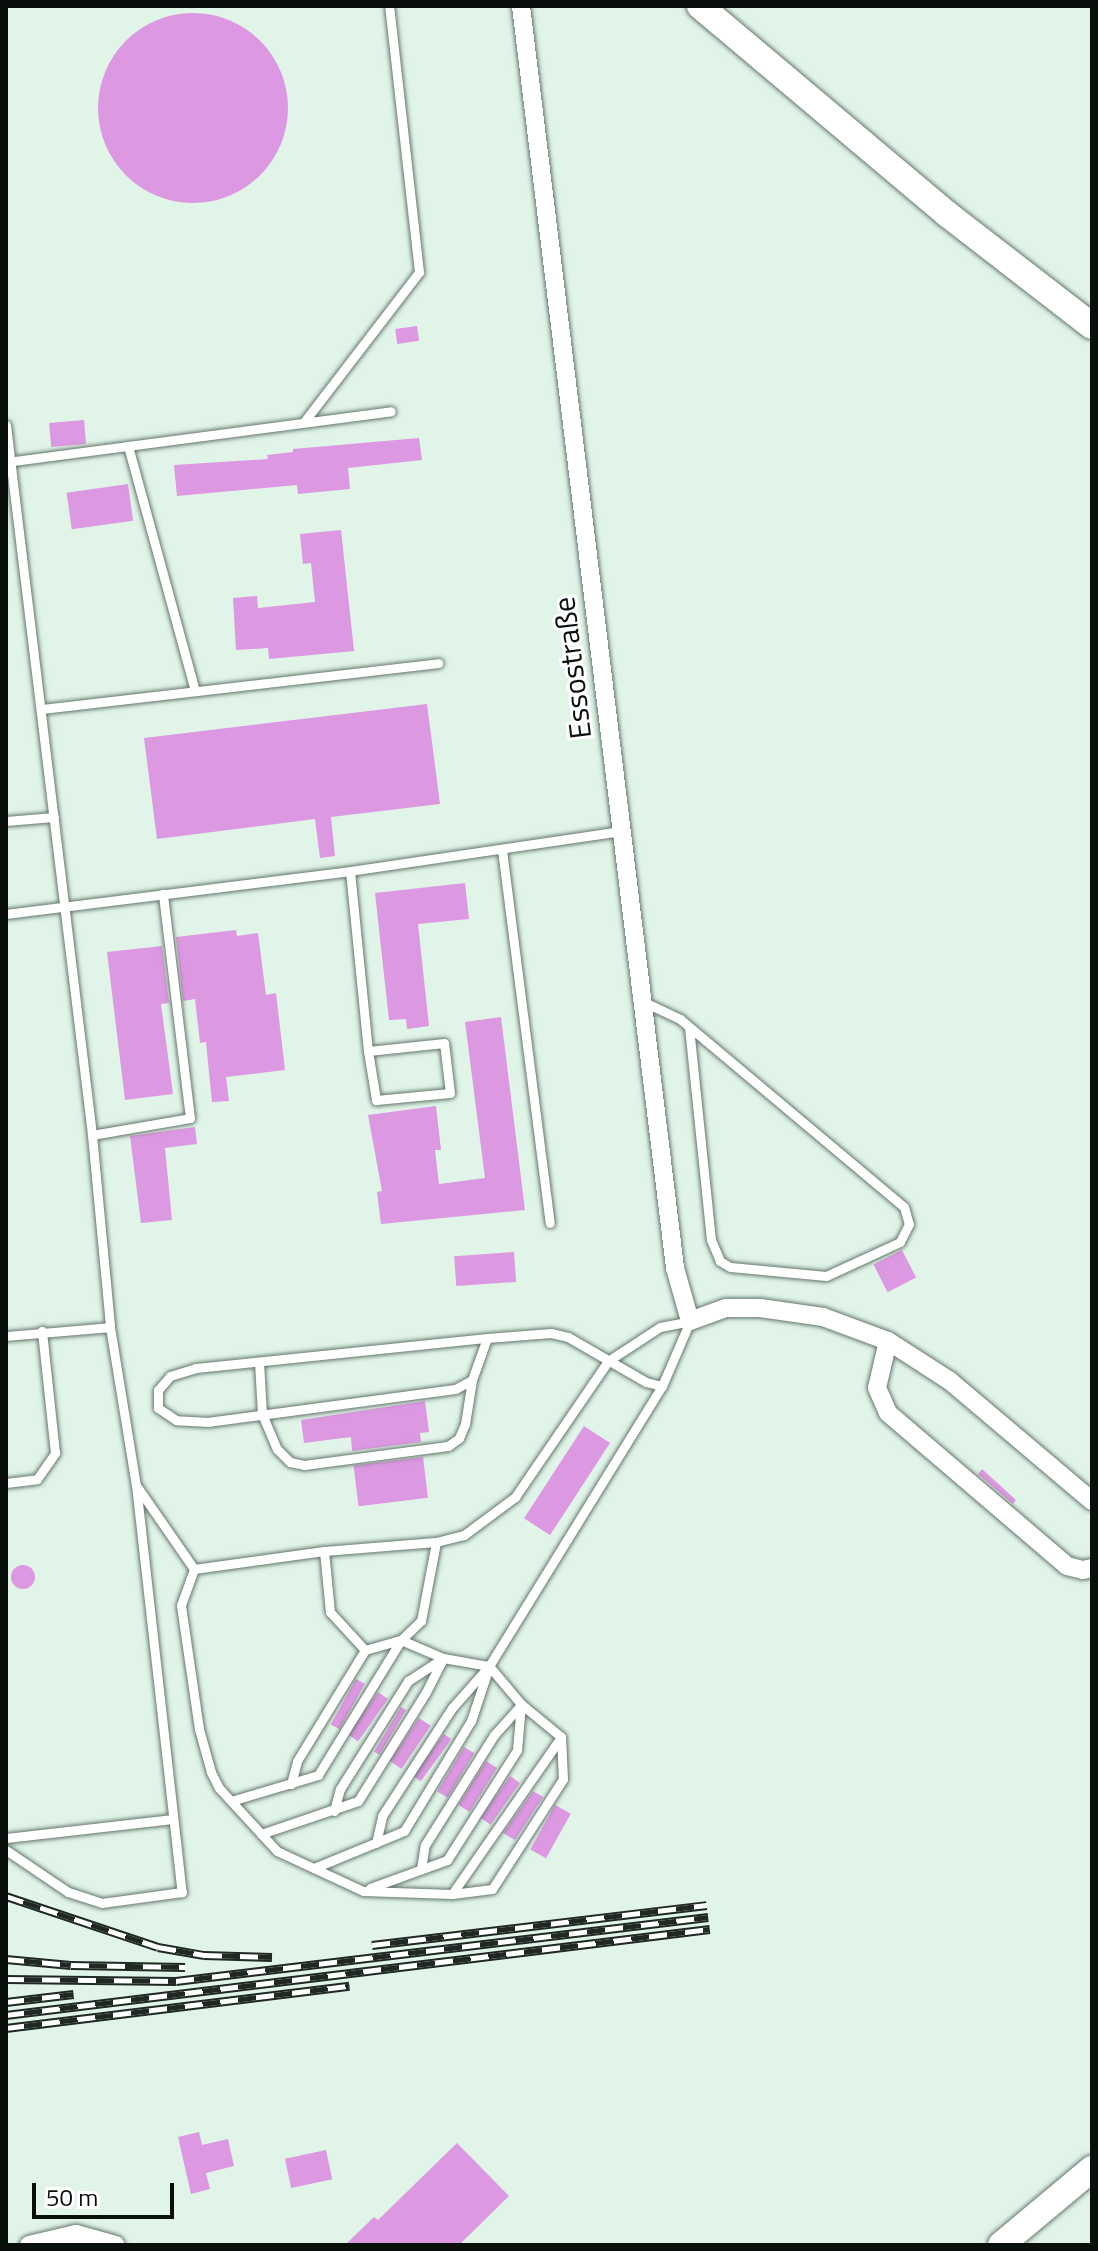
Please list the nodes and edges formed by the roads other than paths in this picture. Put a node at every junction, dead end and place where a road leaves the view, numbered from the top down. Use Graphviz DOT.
graph roads {
  1 [pos="389,6"];
  2 [pos="521,6"];
  3 [pos="700,6"];
  4 [pos="1092,326"];
  5 [pos="391,411"];
  6 [pos="304,422"];
  7 [pos="6,425"];
  8 [pos="128,446"];
  9 [pos="8,462"];
  10 [pos="438,663"];
  11 [pos="195,691"];
  12 [pos="42,709"];
  13 [pos="54,817"];
  14 [pos="6,821"];
  15 [pos="620,831"];
  16 [pos="502,850"];
  17 [pos="350,871"];
  18 [pos="163,894"];
  19 [pos="65,908"];
  20 [pos="6,914"];
  21 [pos="641,1001"];
  22 [pos="689,1027"];
  23 [pos="368,1051"];
  24 [pos="92,1135"];
  25 [pos="550,1223"];
  26 [pos="690,1321"];
  27 [pos="110,1327"];
  28 [pos="42,1331"];
  29 [pos="6,1336"];
  30 [pos="487,1338"];
  31 [pos="888,1341"];
  32 [pos="608,1361"];
  33 [pos="259,1362"];
  34 [pos="472,1380"];
  35 [pos="662,1386"];
  36 [pos="262,1414"];
  37 [pos="6,1483"];
  38 [pos="136,1485"];
  39 [pos="1092,1501"];
  40 [pos="436,1542"];
  41 [pos="324,1551"];
  42 [pos="1092,1568"];
  43 [pos="194,1569"];
  44 [pos="401,1640"];
  45 [pos="365,1650"];
  46 [pos="443,1658"];
  47 [pos="489,1666"];
  48 [pos="521,1704"];
  49 [pos="561,1737"];
  50 [pos="291,1784"];
  51 [pos="231,1801"];
  52 [pos="334,1811"];
  53 [pos="173,1819"];
  54 [pos="261,1834"];
  55 [pos="6,1838"];
  56 [pos="376,1843"];
  57 [pos="6,1850"];
  58 [pos="314,1868"];
  59 [pos="421,1869"];
  60 [pos="363,1891"];
  61 [pos="452,1894"];
  62 [pos="1092,2169"];
  63 [pos="29,2245"];
  64 [pos="116,2245"];
  65 [pos="1001,2245"];
  1 -- 6 [label="lane"];
  2 -- 15 [label="street, Essostraße"];
  3 -- 4 [label="street"];
  5 -- 6 [label="lane"];
  6 -- 8 [label="lane"];
  7 -- 9 [label="lane"];
  8 -- 9 [label="lane"];
  8 -- 11 [label="lane"];
  9 -- 12 [label="lane"];
  10 -- 11 [label="lane"];
  11 -- 12 [label="lane"];
  12 -- 13 [label="lane"];
  13 -- 14 [label="lane"];
  13 -- 19 [label="lane"];
  15 -- 16 [label="lane"];
  15 -- 21 [label="street, Essostraße"];
  16 -- 17 [label="lane"];
  16 -- 25 [label="lane"];
  17 -- 18 [label="lane"];
  17 -- 23 [label="lane"];
  18 -- 19 [label="lane"];
  18 -- 24 [label="lane"];
  19 -- 20 [label="lane"];
  19 -- 24 [label="lane"];
  21 -- 22 [label="lane"];
  21 -- 26 [label="street, Essostraße"];
  22 -- 22 [label="lane"];
  23 -- 23 [label="lane"];
  24 -- 27 [label="lane"];
  26 -- 31 [label="street"];
  26 -- 32 [label="lane"];
  26 -- 35 [label="lane"];
  27 -- 28 [label="lane"];
  27 -- 38 [label="lane"];
  28 -- 29 [label="lane"];
  28 -- 37 [label="lane"];
  30 -- 32 [label="lane"];
  30 -- 33 [label="lane"];
  30 -- 34 [label="lane"];
  31 -- 39 [label="street"];
  31 -- 42 [label="street"];
  32 -- 35 [label="lane"];
  32 -- 40 [label="lane"];
  33 -- 36 [label="lane"];
  33 -- 36 [label="lane"];
  34 -- 36 [label="lane"];
  34 -- 36 [label="lane"];
  35 -- 47 [label="lane"];
  38 -- 43 [label="lane"];
  38 -- 53 [label="lane"];
  40 -- 41 [label="lane"];
  40 -- 44 [label="lane"];
  41 -- 43 [label="lane"];
  41 -- 45 [label="lane"];
  43 -- 51 [label="lane"];
  44 -- 45 [label="lane"];
  44 -- 46 [label="lane"];
  44 -- 50 [label="lane"];
  45 -- 50 [label="lane"];
  46 -- 47 [label="lane"];
  46 -- 52 [label="lane"];
  46 -- 52 [label="lane"];
  47 -- 48 [label="lane"];
  47 -- 56 [label="lane"];
  47 -- 56 [label="lane"];
  48 -- 49 [label="lane"];
  48 -- 59 [label="lane"];
  48 -- 59 [label="lane"];
  49 -- 61 [label="lane"];
  49 -- 61 [label="lane"];
  50 -- 51 [label="lane"];
  51 -- 54 [label="lane"];
  52 -- 54 [label="lane"];
  53 -- 55 [label="lane"];
  53 -- 57 [label="lane"];
  54 -- 58 [label="lane"];
  56 -- 58 [label="lane"];
  58 -- 60 [label="lane"];
  59 -- 60 [label="lane"];
  60 -- 61 [label="lane"];
  62 -- 65 [label="street"];
  63 -- 64 [label="street"];
}
